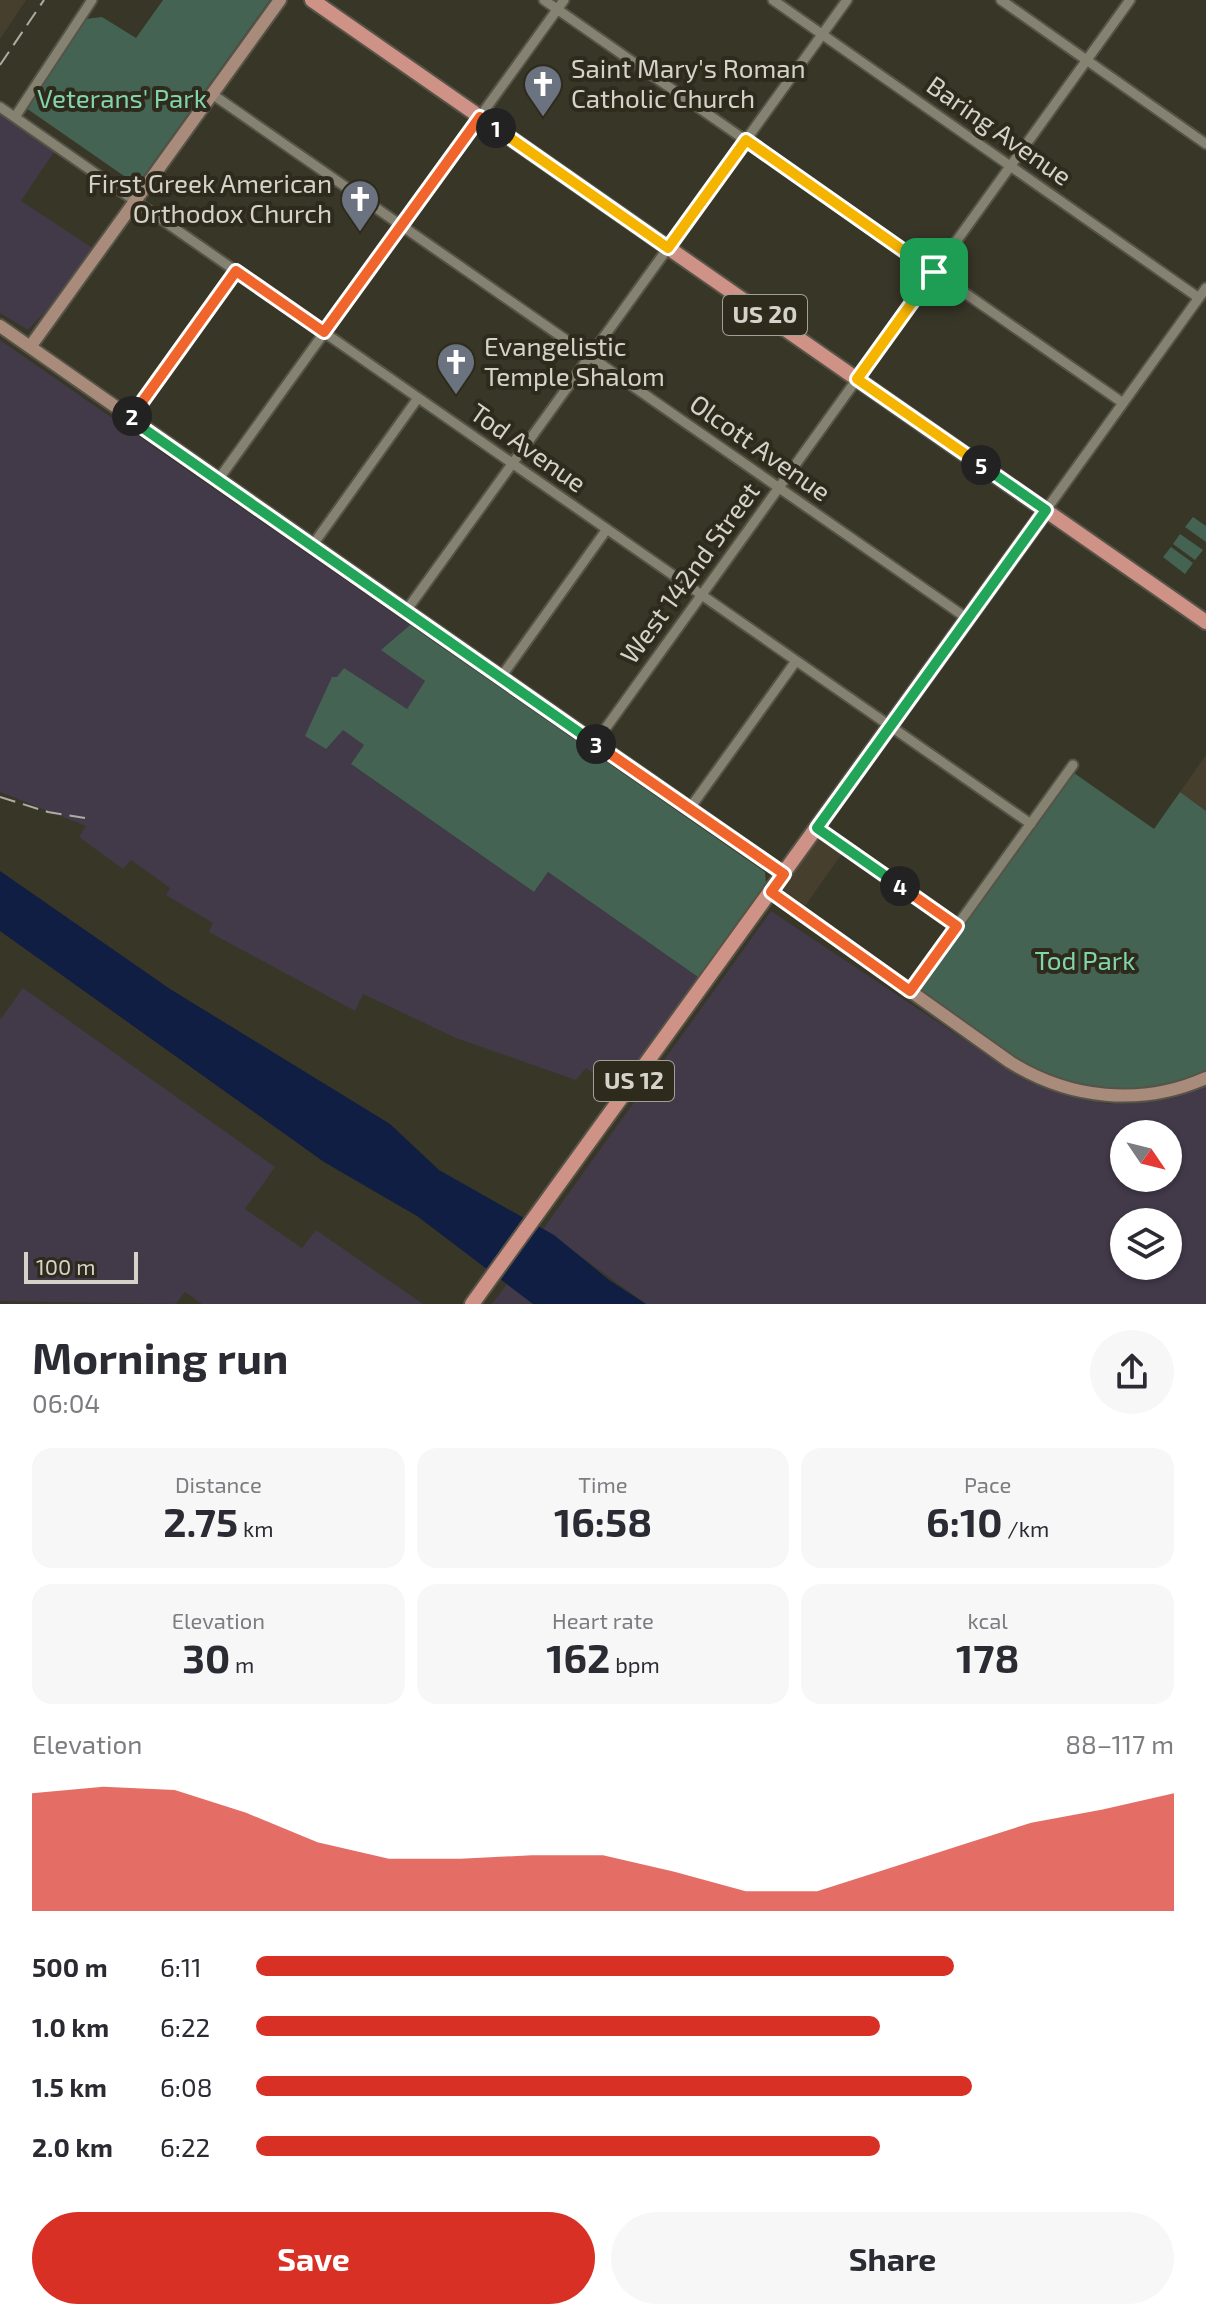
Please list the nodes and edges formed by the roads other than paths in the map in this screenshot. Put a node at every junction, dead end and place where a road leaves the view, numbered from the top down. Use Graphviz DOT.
graph roads {
  1 [pos="92,0"];
  2 [pos="280,0"];
  3 [pos="312,0"];
  4 [pos="544,0"];
  5 [pos="564,0"];
  6 [pos="773,0"];
  7 [pos="847,0"];
  8 [pos="1001,0"];
  9 [pos="1130,0"];
  10 [pos="557,9"];
  11 [pos="822,34"];
  12 [pos="1087,60"];
  13 [pos="212,94"];
  14 [pos="0,107"];
  15 [pos="15,117"];
  16 [pos="480,117"];
  17 [pos="746,140"];
  18 [pos="1206,144"];
  19 [pos="1011,166"];
  20 [pos="135,201"];
  21 [pos="401,225"];
  22 [pos="668,248"];
  23 [pos="236,271"];
  24 [pos="934,272"];
  25 [pos="1206,288"];
  26 [pos="1199,298"];
  27 [pos="0,326"];
  28 [pos="324,332"];
  29 [pos="30,347"];
  30 [pos="590,357"];
  31 [pos="857,379"];
  32 [pos="418,398"];
  33 [pos="1123,403"];
  34 [pos="130,419"];
  35 [pos="513,464"];
  36 [pos="218,480"];
  37 [pos="778,488"];
  38 [pos="1046,510"];
  39 [pos="607,529"];
  40 [pos="312,546"];
  41 [pos="701,595"];
  42 [pos="406,611"];
  43 [pos="968,619"];
  44 [pos="1206,622"];
  45 [pos="796,661"];
  46 [pos="501,677"];
  47 [pos="890,726"];
  48 [pos="595,743"];
  49 [pos="1073,765"];
  50 [pos="690,808"];
  51 [pos="1031,824"];
  52 [pos="817,828"];
  53 [pos="784,874"];
  54 [pos="771,892"];
  55 [pos="957,926"];
  56 [pos="910,991"];
  57 [pos="1206,1078"];
  58 [pos="472,1304"];
  1 -- 15 [label="street"];
  2 -- 13 [label="street"];
  3 -- 16 [label="main road, US 20"];
  4 -- 10 [label="street"];
  5 -- 10 [label="street"];
  6 -- 11 [label="street, Baring Avenue"];
  7 -- 11 [label="street"];
  8 -- 12 [label="street"];
  9 -- 12 [label="street, West 142nd Street"];
  10 -- 16 [label="street"];
  10 -- 17 [label="street"];
  11 -- 17 [label="street"];
  11 -- 19 [label="street, Baring Avenue"];
  12 -- 18 [label="street"];
  12 -- 19 [label="street, West 142nd Street"];
  13 -- 20 [label="street"];
  13 -- 21 [label="street, Olcott Avenue"];
  14 -- 15 [label="street, Tod Avenue"];
  15 -- 20 [label="street, Tod Avenue"];
  16 -- 21 [label="street"];
  16 -- 22 [label="main road, US 20"];
  17 -- 22 [label="street"];
  17 -- 24 [label="street"];
  19 -- 24 [label="street, West 142nd Street"];
  19 -- 26 [label="street, Baring Avenue"];
  20 -- 23 [label="street, Tod Avenue"];
  20 -- 29 [label="street"];
  21 -- 28 [label="street"];
  21 -- 30 [label="street, Olcott Avenue"];
  22 -- 30 [label="street"];
  22 -- 31 [label="main road, US 20"];
  23 -- 28 [label="street, Tod Avenue"];
  23 -- 34 [label="street"];
  24 -- 31 [label="street, West 142nd Street"];
  24 -- 33 [label="street"];
  25 -- 26 [label="street"];
  26 -- 33 [label="street"];
  27 -- 29 [label="street"];
  28 -- 32 [label="street, Tod Avenue"];
  28 -- 36 [label="street"];
  29 -- 34 [label="street"];
  30 -- 35 [label="street"];
  30 -- 37 [label="street, Olcott Avenue"];
  31 -- 37 [label="street, West 142nd Street"];
  31 -- 38 [label="main road, US 20"];
  32 -- 35 [label="street, Tod Avenue"];
  32 -- 40 [label="street"];
  33 -- 38 [label="street"];
  34 -- 36 [label="street"];
  35 -- 39 [label="street, Tod Avenue"];
  35 -- 42 [label="street"];
  36 -- 40 [label="street"];
  37 -- 41 [label="street, West 142nd Street"];
  37 -- 43 [label="street, Olcott Avenue"];
  38 -- 43 [label="main road, US 12"];
  38 -- 44 [label="main road"];
  39 -- 41 [label="street, Tod Avenue"];
  39 -- 46 [label="street"];
  40 -- 42 [label="street"];
  41 -- 45 [label="street, Tod Avenue"];
  41 -- 48 [label="street, West 142nd Street"];
  42 -- 46 [label="street"];
  43 -- 47 [label="main road, US 12"];
  45 -- 47 [label="street, Tod Avenue"];
  45 -- 50 [label="street"];
  46 -- 48 [label="street"];
  47 -- 51 [label="street, Tod Avenue"];
  47 -- 52 [label="main road, US 12"];
  48 -- 50 [label="street"];
  49 -- 51 [label="street"];
  50 -- 53 [label="street"];
  51 -- 55 [label="street"];
  52 -- 53 [label="main road, US 12"];
  52 -- 55 [label="street"];
  53 -- 54 [label="main road, US 12"];
  54 -- 56 [label="street"];
  54 -- 58 [label="main road, US 12"];
  55 -- 56 [label="street"];
  56 -- 57 [label="street"];
}
